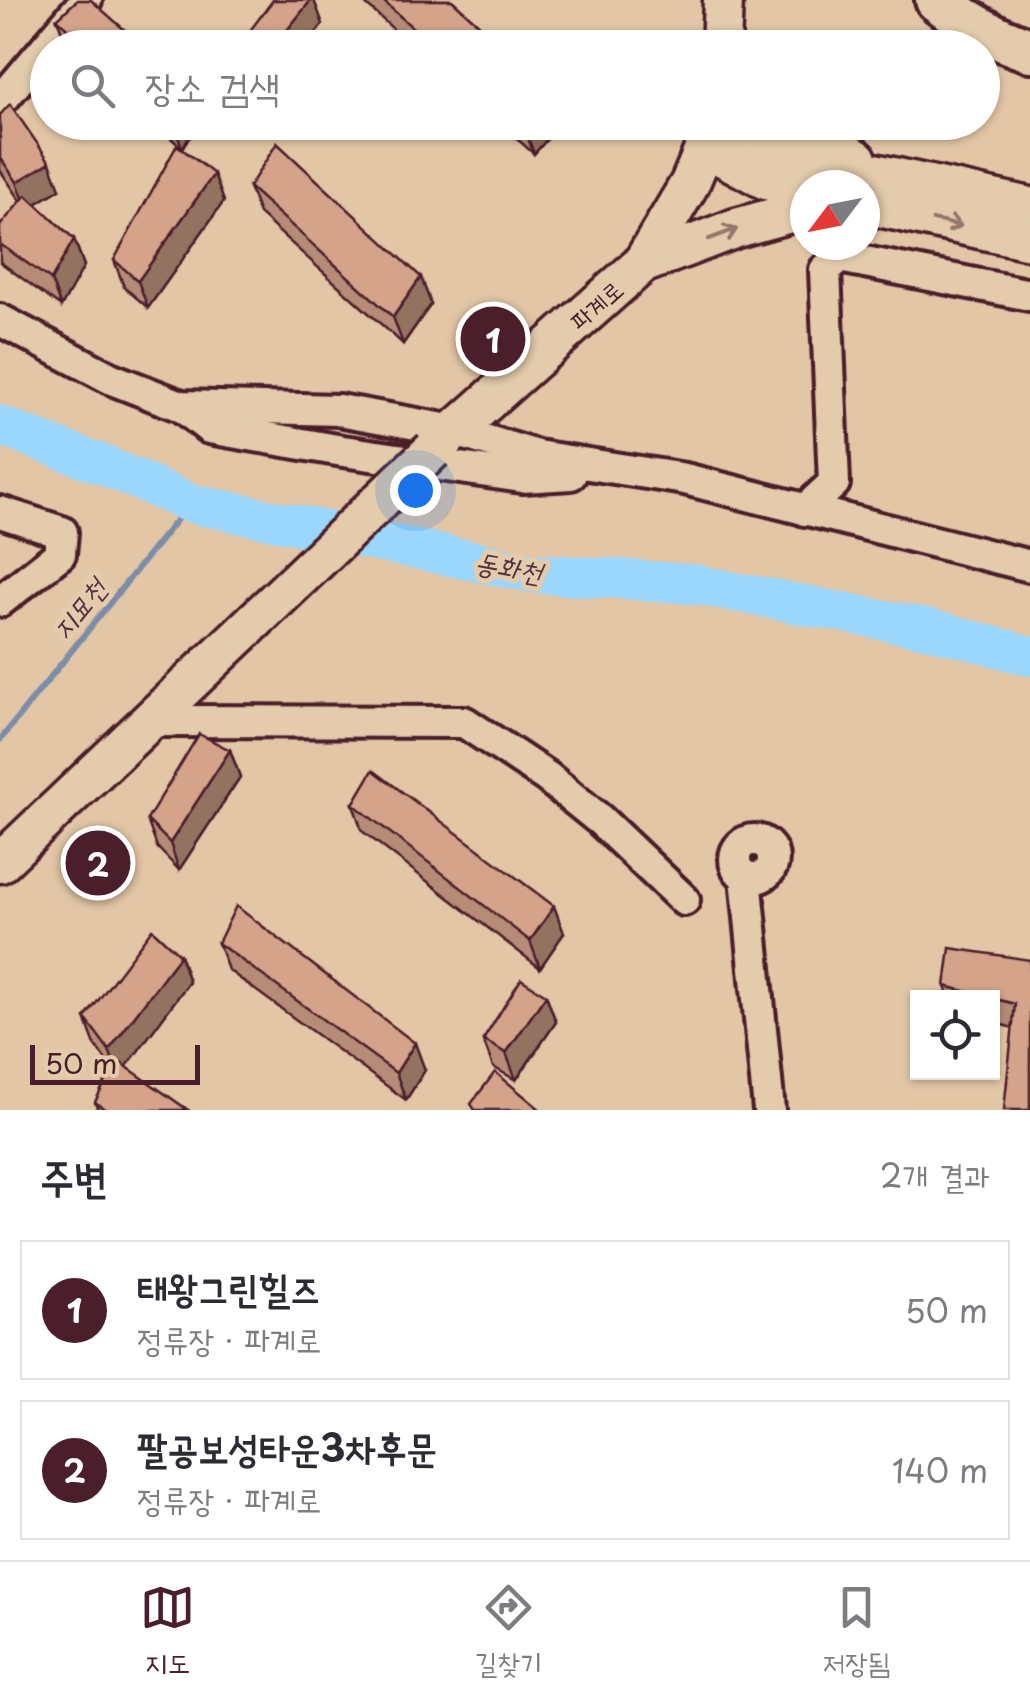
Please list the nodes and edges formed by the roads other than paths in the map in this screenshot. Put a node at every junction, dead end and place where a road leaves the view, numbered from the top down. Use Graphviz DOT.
graph roads {
  1 [pos="86,0"];
  2 [pos="937,0"];
  3 [pos="967,0"];
  4 [pos="1030,24"];
  5 [pos="61,30"];
  6 [pos="982,30"];
  7 [pos="1000,40"];
  8 [pos="1030,50"];
  9 [pos="30,66"];
  10 [pos="0,102"];
  11 [pos="706,140"];
  12 [pos="714,140"];
  13 [pos="728,140"];
  14 [pos="822,140"];
  15 [pos="894,179"];
  16 [pos="790,186"];
  17 [pos="880,207"];
  18 [pos="1030,207"];
  19 [pos="790,213"];
  20 [pos="1030,240"];
  21 [pos="642,264"];
  22 [pos="1030,295"];
  23 [pos="0,320"];
  24 [pos="181,406"];
  25 [pos="444,440"];
  26 [pos="630,470"];
  27 [pos="804,510"];
  28 [pos="0,512"];
  29 [pos="1030,566"];
  30 [pos="0,602"];
  31 [pos="150,721"];
  32 [pos="0,863"];
  33 [pos="746,877"];
  34 [pos="684,900"];
  35 [pos="769,1110"];
  1 -- 5 [label="street"];
  2 -- 6 [label="highway"];
  3 -- 4 [label="highway"];
  7 -- 8 [label="highway"];
  9 -- 10 [label="street"];
  11 -- 21 [label="main road, 파계로"];
  12 -- 16 [label="main road"];
  13 -- 15 [label="main road"];
  14 -- 15 [label="main road"];
  15 -- 18 [label="main road"];
  17 -- 20 [label="main road, one-way"];
  21 -- 19 [label="main road, one-way"];
  21 -- 25 [label="main road, 파계로"];
  22 -- 27 [label="street"];
  23 -- 24 [label="street"];
  24 -- 25 [label="street"];
  24 -- 26 [label="street"];
  25 -- 26 [label="street"];
  25 -- 31 [label="main road, 파계로, bridge"];
  26 -- 27 [label="street"];
  27 -- 29 [label="street"];
  28 -- 30 [label="street"];
  31 -- 32 [label="main road"];
  31 -- 34 [label="street"];
  33 -- 35 [label="street"];
}
